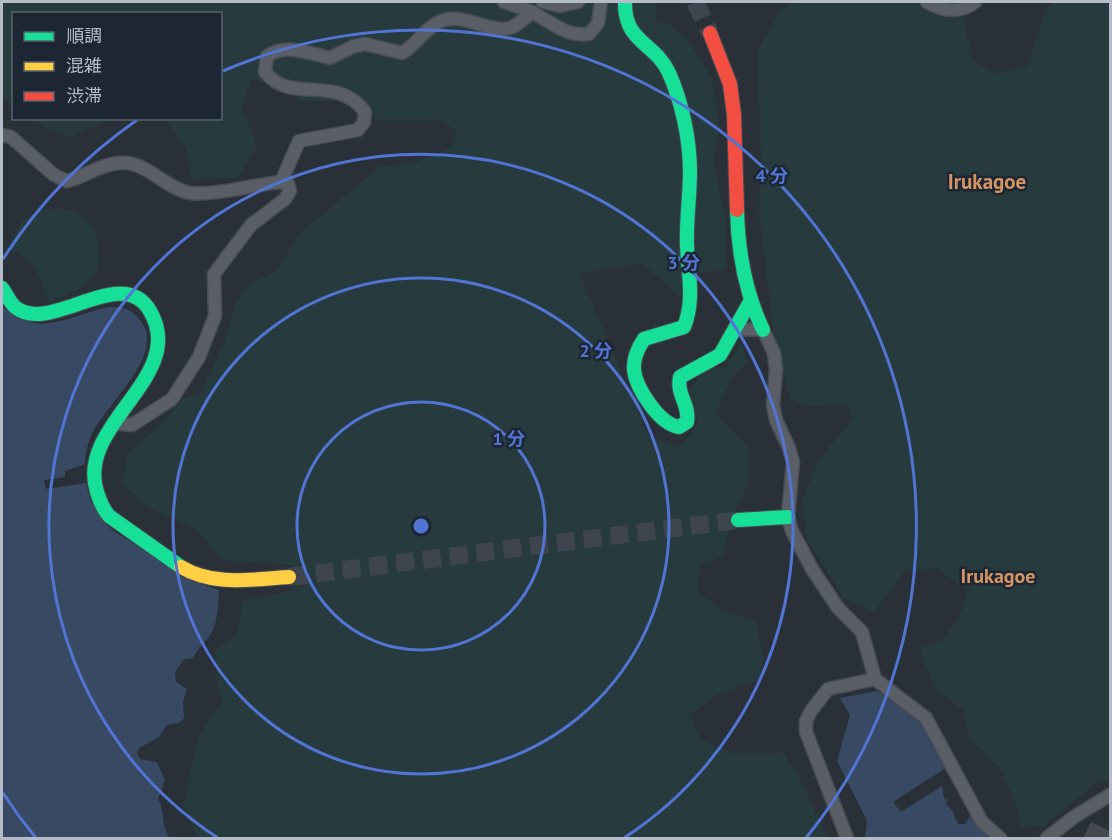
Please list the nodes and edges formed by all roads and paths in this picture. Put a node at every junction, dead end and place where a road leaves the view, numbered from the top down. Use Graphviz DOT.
graph roads {
  1 [pos="504,2"];
  2 [pos="543,2"];
  3 [pos="578,2"];
  4 [pos="601,2"];
  5 [pos="625,2"];
  6 [pos="927,2"];
  7 [pos="975,2"];
  8 [pos="533,12"];
  9 [pos="710,33"];
  10 [pos="2,135"];
  11 [pos="281,182"];
  12 [pos="2,288"];
  13 [pos="750,302"];
  14 [pos="736,329"];
  15 [pos="764,330"];
  16 [pos="114,423"];
  17 [pos="788,517"];
  18 [pos="738,520"];
  19 [pos="289,577"];
  20 [pos="875,679"];
  21 [pos="1110,795"];
  22 [pos="847,838"];
  23 [pos="1000,838"];
  24 [pos="1047,838"];
  1 -- 8 [label="street"];
  2 -- 3 [label="street"];
  4 -- 8 [label="street"];
  5 -- 14 [label="street"];
  6 -- 7 [label="street"];
  8 -- 11 [label="street"];
  9 -- 13 [label="street"];
  10 -- 11 [label="street"];
  11 -- 16 [label="street"];
  12 -- 16 [label="street"];
  13 -- 14 [label="street"];
  13 -- 15 [label="street"];
  14 -- 15 [label="street"];
  15 -- 17 [label="street"];
  16 -- 19 [label="street"];
  17 -- 18 [label="street"];
  17 -- 20 [label="street"];
  20 -- 22 [label="street"];
  20 -- 23 [label="street"];
  21 -- 24 [label="street"];
}
